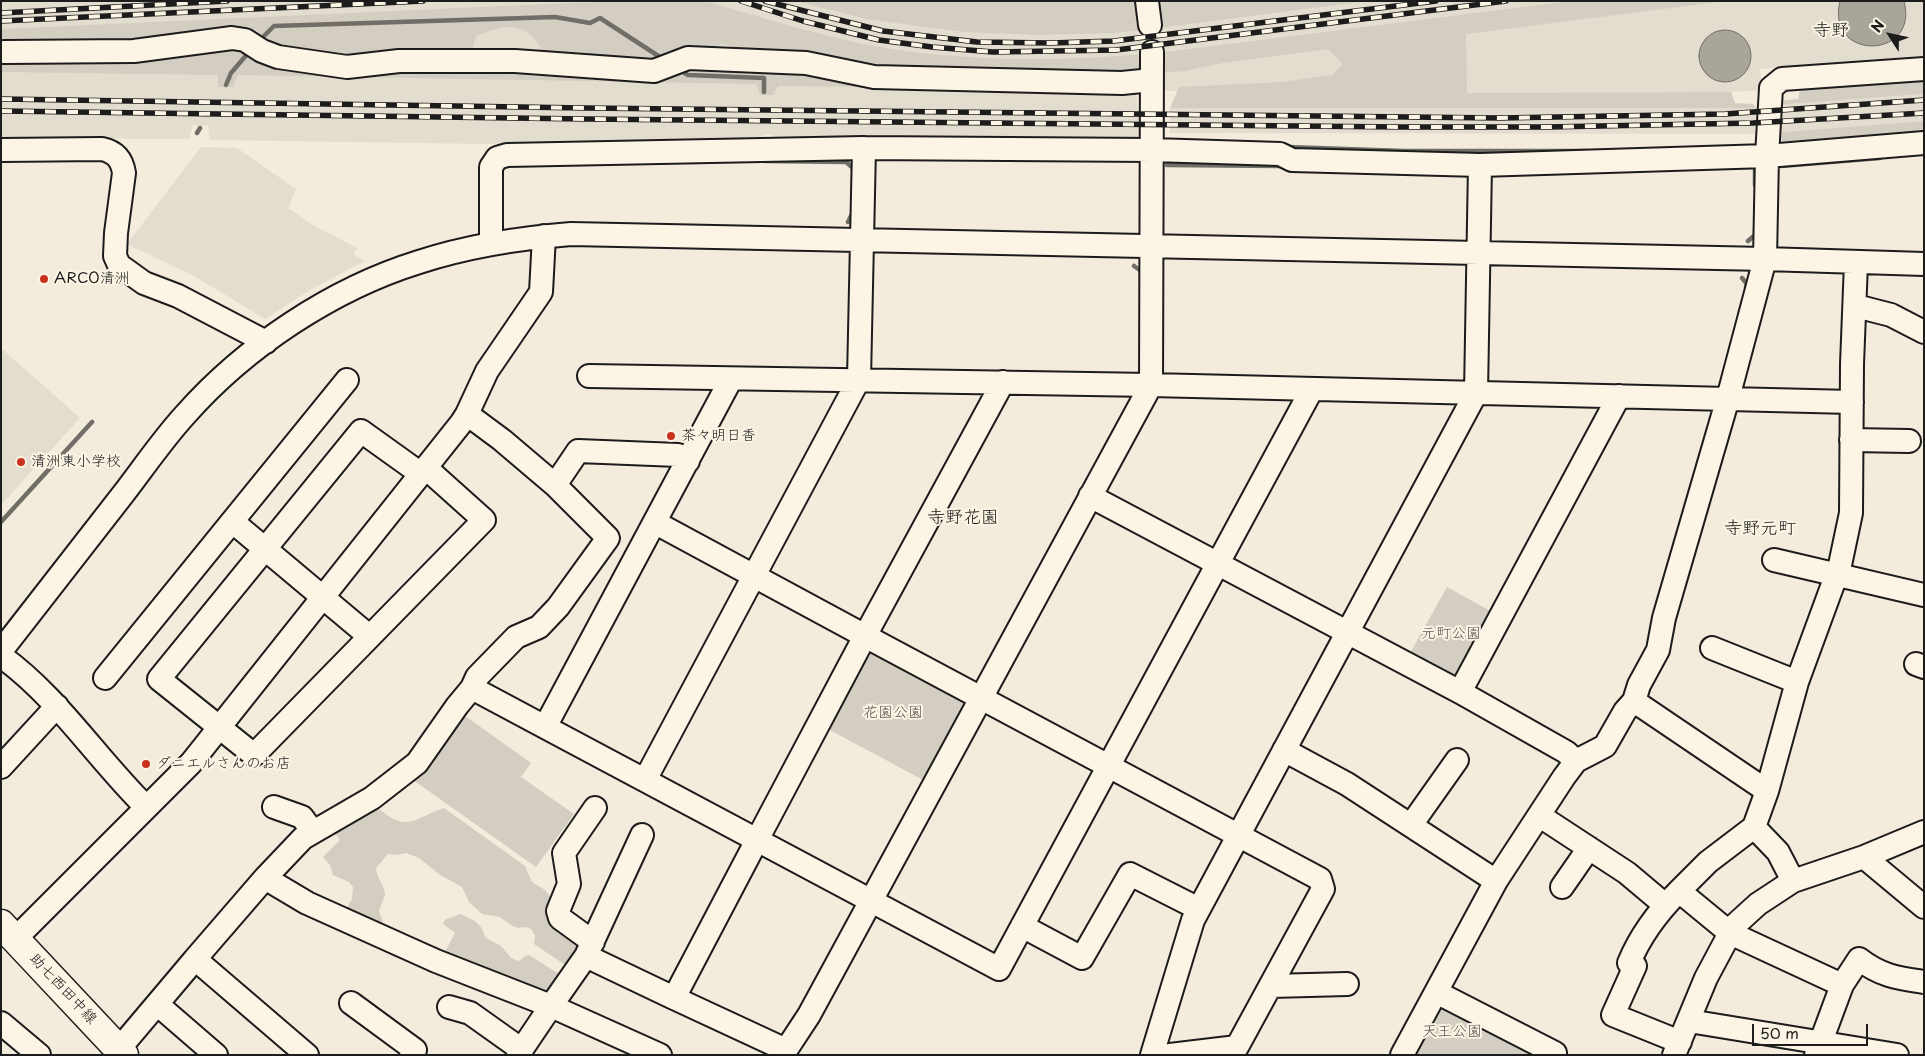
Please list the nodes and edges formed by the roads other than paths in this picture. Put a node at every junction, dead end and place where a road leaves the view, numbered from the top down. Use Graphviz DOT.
graph roads {
  1 [pos="1147,1"];
  2 [pos="1150,25"];
  3 [pos="4,52"];
  4 [pos="1152,52"];
  5 [pos="1924,69"];
  6 [pos="1152,80"];
  7 [pos="1924,143"];
  8 [pos="864,148"];
  9 [pos="1,150"];
  10 [pos="1153,150"];
  11 [pos="1767,156"];
  12 [pos="1480,165"];
  13 [pos="544,236"];
  14 [pos="861,242"];
  15 [pos="491,244"];
  16 [pos="1152,248"];
  17 [pos="1478,254"];
  18 [pos="1765,259"];
  19 [pos="1856,263"];
  20 [pos="1924,264"];
  21 [pos="1856,306"];
  22 [pos="1924,332"];
  23 [pos="266,342"];
  24 [pos="589,376"];
  25 [pos="731,379"];
  26 [pos="859,379"];
  27 [pos="348,380"];
  28 [pos="1003,382"];
  29 [pos="1151,384"];
  30 [pos="1312,388"];
  31 [pos="1476,393"];
  32 [pos="1620,396"];
  33 [pos="1728,398"];
  34 [pos="1852,402"];
  35 [pos="467,414"];
  36 [pos="1852,440"];
  37 [pos="1909,441"];
  38 [pos="688,461"];
  39 [pos="424,471"];
  40 [pos="555,485"];
  41 [pos="1090,496"];
  42 [pos="232,522"];
  43 [pos="656,522"];
  44 [pos="264,548"];
  45 [pos="1217,565"];
  46 [pos="1784,566"];
  47 [pos="1836,574"];
  48 [pos="753,576"];
  49 [pos="1924,595"];
  50 [pos="324,597"];
  51 [pos="1348,634"];
  52 [pos="369,636"];
  53 [pos="865,636"];
  54 [pos="1712,648"];
  55 [pos="1,651"];
  56 [pos="1,656"];
  57 [pos="105,678"];
  58 [pos="1797,682"];
  59 [pos="472,688"];
  60 [pos="1460,692"];
  61 [pos="981,698"];
  62 [pos="1634,701"];
  63 [pos="57,706"];
  64 [pos="220,727"];
  65 [pos="545,727"];
  66 [pos="1284,750"];
  67 [pos="1457,760"];
  68 [pos="1576,761"];
  69 [pos="1,767"];
  70 [pos="1108,767"];
  71 [pos="645,780"];
  72 [pos="1767,791"];
  73 [pos="146,807"];
  74 [pos="274,808"];
  75 [pos="595,808"];
  76 [pos="1540,816"];
  77 [pos="1411,825"];
  78 [pos="1754,827"];
  79 [pos="313,832"];
  80 [pos="1924,832"];
  81 [pos="642,835"];
  82 [pos="1237,835"];
  83 [pos="756,840"];
  84 [pos="1589,848"];
  85 [pos="1864,857"];
  86 [pos="265,878"];
  87 [pos="1496,881"];
  88 [pos="1793,881"];
  89 [pos="1562,887"];
  90 [pos="1672,898"];
  91 [pos="871,901"];
  92 [pos="1924,907"];
  93 [pos="1199,909"];
  94 [pos="1022,926"];
  95 [pos="8,931"];
  96 [pos="1730,933"];
  97 [pos="589,949"];
  98 [pos="195,959"];
  99 [pos="1924,982"];
  100 [pos="1346,984"];
  101 [pos="1842,985"];
  102 [pos="1271,986"];
  103 [pos="1436,992"];
  104 [pos="674,998"];
  105 [pos="351,1002"];
  106 [pos="157,1004"];
  107 [pos="551,1006"];
  108 [pos="449,1007"];
  109 [pos="1689,1021"];
  110 [pos="1,1023"];
  111 [pos="1677,1048"];
  112 [pos="1819,1049"];
  113 [pos="120,1052"];
  114 [pos="520,1052"];
  115 [pos="785,1052"];
  116 [pos="1217,1052"];
  117 [pos="39,1055"];
  118 [pos="216,1055"];
  119 [pos="307,1055"];
  120 [pos="411,1055"];
  121 [pos="660,1055"];
  122 [pos="1152,1055"];
  123 [pos="1170,1055"];
  124 [pos="1402,1055"];
  125 [pos="1554,1055"];
  126 [pos="1897,1055"];
  1 -- 2 [label="street"];
  3 -- 6 [label="street"];
  4 -- 6 [label="street"];
  5 -- 11 [label="street"];
  6 -- 10 [label="street"];
  7 -- 11 [label="street"];
  8 -- 10 [label="street"];
  8 -- 14 [label="street"];
  8 -- 15 [label="street"];
  9 -- 23 [label="street"];
  10 -- 12 [label="street"];
  10 -- 16 [label="street"];
  11 -- 12 [label="street"];
  11 -- 18 [label="street"];
  12 -- 17 [label="street"];
  13 -- 14 [label="street"];
  13 -- 15 [label="street"];
  13 -- 35 [label="street"];
  14 -- 16 [label="street"];
  14 -- 26 [label="street"];
  15 -- 23 [label="street"];
  16 -- 17 [label="street"];
  16 -- 29 [label="street"];
  17 -- 18 [label="street"];
  17 -- 31 [label="street"];
  18 -- 19 [label="street"];
  18 -- 33 [label="street"];
  19 -- 20 [label="street"];
  19 -- 21 [label="street"];
  21 -- 22 [label="street"];
  21 -- 34 [label="street"];
  23 -- 55 [label="street"];
  24 -- 25 [label="street"];
  25 -- 26 [label="street"];
  25 -- 38 [label="street"];
  26 -- 28 [label="street"];
  26 -- 48 [label="street"];
  27 -- 42 [label="street"];
  28 -- 29 [label="street"];
  28 -- 53 [label="street"];
  29 -- 30 [label="street"];
  29 -- 41 [label="street"];
  30 -- 31 [label="street"];
  30 -- 45 [label="street"];
  31 -- 32 [label="street"];
  31 -- 51 [label="street"];
  32 -- 33 [label="street"];
  32 -- 60 [label="street"];
  33 -- 34 [label="street"];
  33 -- 62 [label="street"];
  34 -- 36 [label="street"];
  35 -- 39 [label="street"];
  35 -- 40 [label="street"];
  36 -- 37 [label="street"];
  36 -- 47 [label="street"];
  38 -- 40 [label="street"];
  38 -- 43 [label="street"];
  39 -- 44 [label="street"];
  39 -- 50 [label="street"];
  39 -- 52 [label="street"];
  40 -- 59 [label="street"];
  41 -- 45 [label="street"];
  41 -- 61 [label="street"];
  42 -- 44 [label="street"];
  42 -- 57 [label="street"];
  43 -- 48 [label="street"];
  43 -- 65 [label="street"];
  44 -- 50 [label="street"];
  44 -- 64 [label="street"];
  45 -- 51 [label="street"];
  45 -- 70 [label="street"];
  46 -- 47 [label="street"];
  47 -- 49 [label="street"];
  47 -- 58 [label="street"];
  48 -- 53 [label="street"];
  48 -- 71 [label="street"];
  50 -- 52 [label="street"];
  50 -- 64 [label="street"];
  51 -- 60 [label="street"];
  51 -- 66 [label="street"];
  52 -- 64 [label="street"];
  53 -- 61 [label="street"];
  53 -- 83 [label="street"];
  54 -- 58 [label="street"];
  56 -- 63 [label="street"];
  58 -- 72 [label="street"];
  59 -- 65 [label="street"];
  59 -- 79 [label="street"];
  60 -- 68 [label="street"];
  61 -- 70 [label="street"];
  61 -- 91 [label="street"];
  62 -- 68 [label="street"];
  62 -- 72 [label="street"];
  63 -- 69 [label="street"];
  63 -- 73 [label="street"];
  64 -- 73 [label="street"];
  65 -- 71 [label="street"];
  66 -- 77 [label="street"];
  66 -- 82 [label="street"];
  67 -- 77 [label="street"];
  68 -- 76 [label="street"];
  70 -- 82 [label="street"];
  70 -- 94 [label="street"];
  71 -- 83 [label="street"];
  72 -- 78 [label="street"];
  73 -- 95 [label="street"];
  74 -- 79 [label="street"];
  75 -- 97 [label="street"];
  76 -- 84 [label="street"];
  76 -- 87 [label="street"];
  77 -- 87 [label="street"];
  78 -- 88 [label="street"];
  78 -- 90 [label="street"];
  79 -- 86 [label="street"];
  80 -- 85 [label="street"];
  81 -- 97 [label="street"];
  82 -- 93 [label="street"];
  82 -- 102 [label="street"];
  83 -- 91 [label="street"];
  83 -- 104 [label="street"];
  84 -- 89 [label="street"];
  84 -- 90 [label="street"];
  85 -- 88 [label="street"];
  85 -- 92 [label="street"];
  86 -- 98 [label="street"];
  86 -- 107 [label="street"];
  87 -- 103 [label="street"];
  88 -- 96 [label="street"];
  90 -- 96 [label="street"];
  90 -- 111 [label="street"];
  91 -- 94 [label="street"];
  91 -- 115 [label="street"];
  93 -- 94 [label="street"];
  93 -- 122 [label="street"];
  95 -- 113 [label="main road, 助七西田中線"];
  96 -- 101 [label="street"];
  96 -- 109 [label="street"];
  97 -- 104 [label="street"];
  97 -- 107 [label="street"];
  98 -- 106 [label="street"];
  98 -- 119 [label="street"];
  99 -- 101 [label="street"];
  100 -- 102 [label="street"];
  101 -- 112 [label="street"];
  102 -- 116 [label="street"];
  103 -- 124 [label="street"];
  103 -- 125 [label="street"];
  104 -- 115 [label="street"];
  105 -- 120 [label="street"];
  106 -- 113 [label="street"];
  106 -- 118 [label="street"];
  107 -- 114 [label="street"];
  107 -- 121 [label="street"];
  108 -- 114 [label="street"];
  109 -- 111 [label="street"];
  109 -- 112 [label="street"];
  110 -- 117 [label="street"];
  112 -- 126 [label="street"];
  116 -- 123 [label="street"];
}
